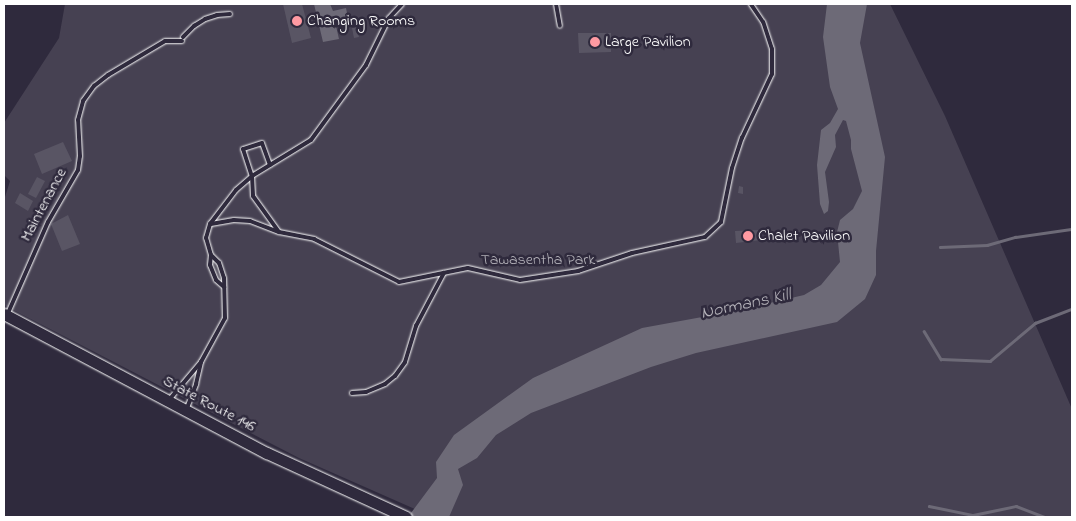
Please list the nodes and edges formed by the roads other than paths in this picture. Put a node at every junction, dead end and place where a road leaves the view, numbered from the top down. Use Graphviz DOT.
graph roads {
  1 [pos="402,4"];
  2 [pos="556,4"];
  3 [pos="751,4"];
  4 [pos="230,14"];
  5 [pos="560,26"];
  6 [pos="270,165"];
  7 [pos="252,176"];
  8 [pos="210,224"];
  9 [pos="279,232"];
  10 [pos="211,255"];
  11 [pos="444,273"];
  12 [pos="224,287"];
  13 [pos="5,315"];
  14 [pos="201,362"];
  15 [pos="352,393"];
  16 [pos="169,401"];
  17 [pos="186,410"];
  18 [pos="404,517"];
  1 -- 6 [label="lane"];
  2 -- 5 [label="lane"];
  3 -- 11 [label="lane"];
  4 -- 13 [label="lane, Maintenance"];
  6 -- 7 [label="lane"];
  6 -- 7 [label="lane"];
  7 -- 8 [label="lane"];
  7 -- 9 [label="lane"];
  8 -- 9 [label="lane"];
  8 -- 10 [label="lane"];
  9 -- 11 [label="lane"];
  10 -- 12 [label="lane"];
  10 -- 12 [label="lane"];
  11 -- 15 [label="lane"];
  12 -- 14 [label="lane"];
  13 -- 16 [label="main road, State Route 146"];
  14 -- 16 [label="lane"];
  14 -- 17 [label="lane"];
  16 -- 17 [label="main road, State Route 146"];
  17 -- 18 [label="main road, State Route 146"];
}
